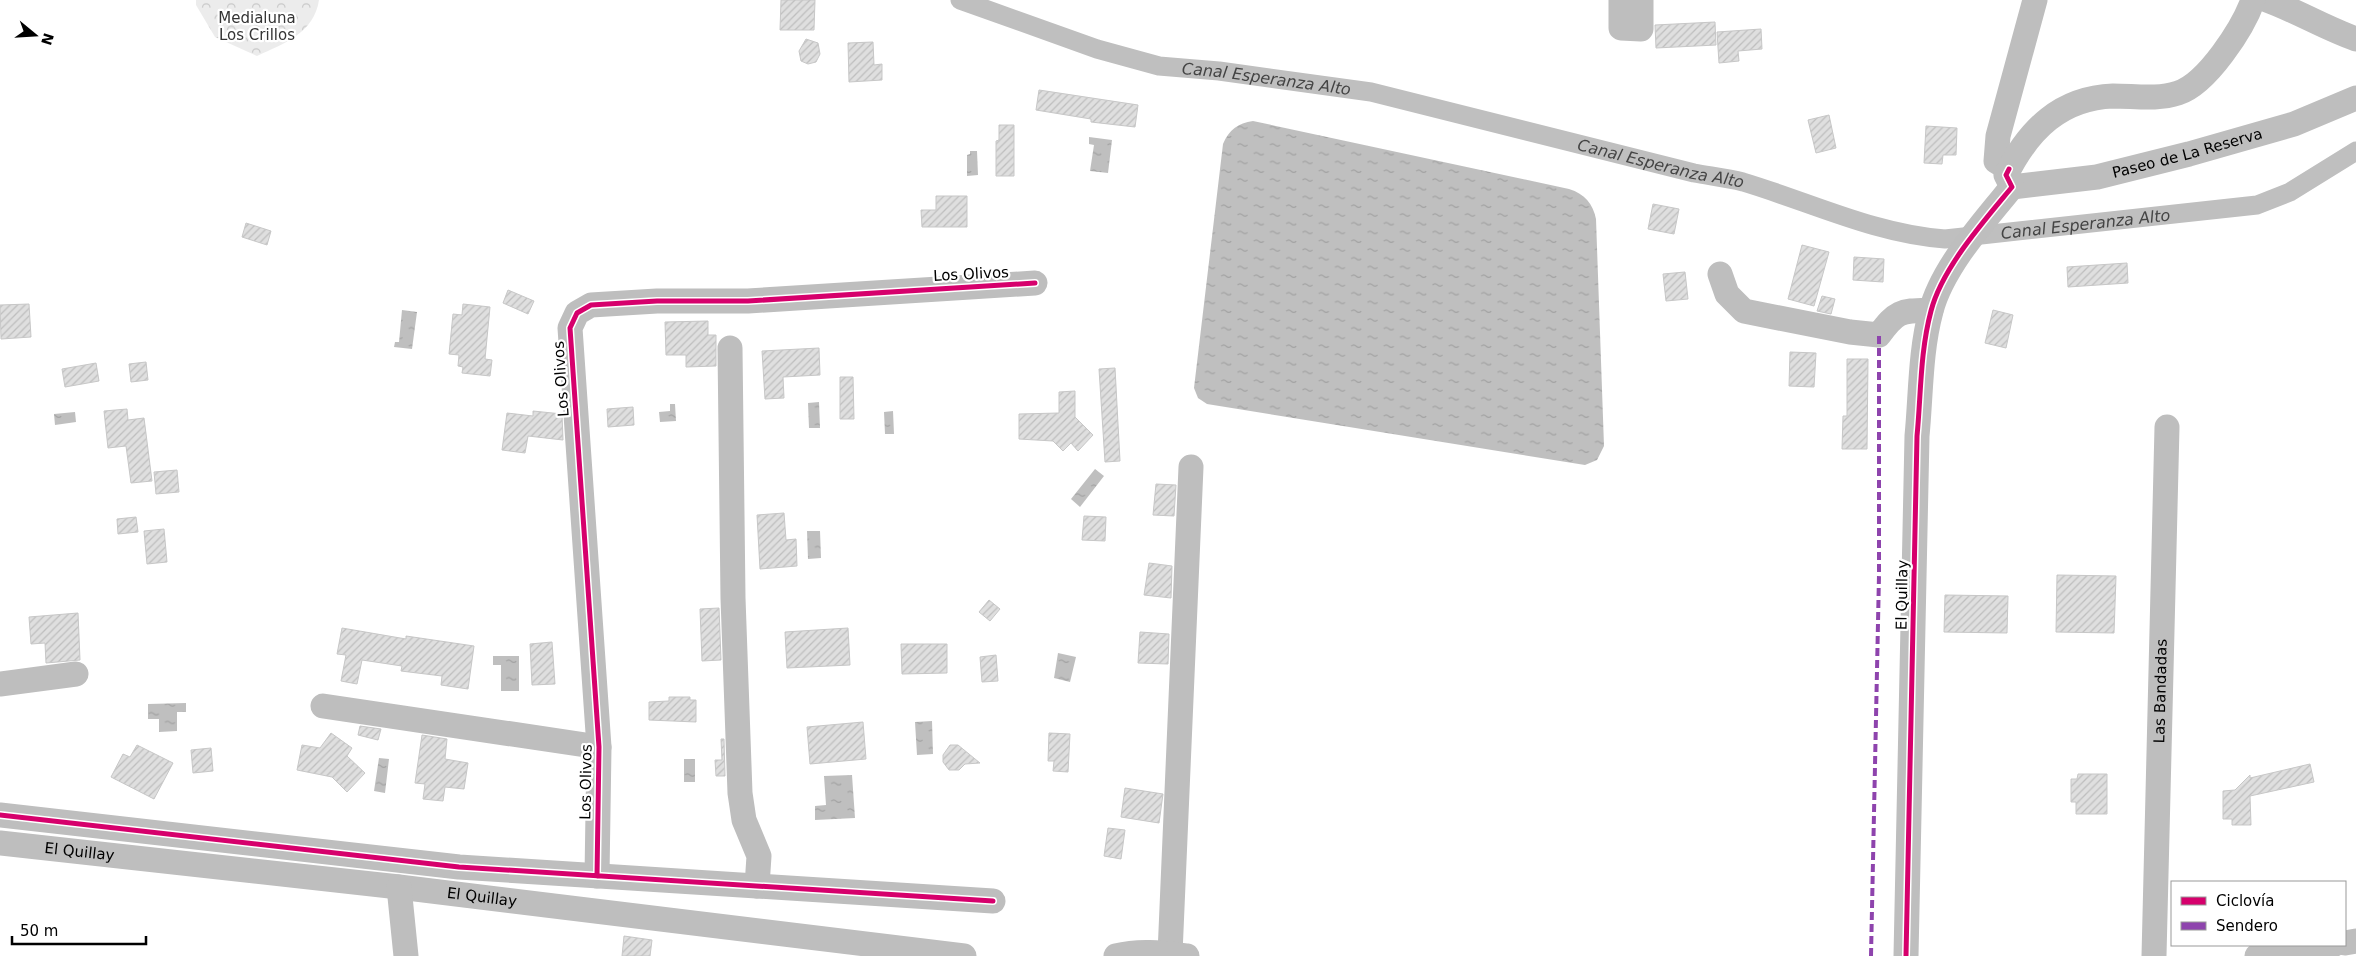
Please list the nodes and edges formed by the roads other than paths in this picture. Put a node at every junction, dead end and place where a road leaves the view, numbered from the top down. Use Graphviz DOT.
graph roads {
  1 [pos="1621,0"];
  2 [pos="1641,0"];
  3 [pos="2035,0"];
  4 [pos="2252,0"];
  5 [pos="2267,0"];
  6 [pos="2356,39"];
  7 [pos="2356,98"];
  8 [pos="2010,178"];
  9 [pos="1720,274"];
  10 [pos="1035,283"];
  11 [pos="1931,310"];
  12 [pos="730,348"];
  13 [pos="2167,427"];
  14 [pos="1191,468"];
  15 [pos="76,674"];
  16 [pos="0,684"];
  17 [pos="323,706"];
  18 [pos="600,747"];
  19 [pos="0,815"];
  20 [pos="0,843"];
  21 [pos="596,876"];
  22 [pos="757,886"];
  23 [pos="399,887"];
  24 [pos="993,901"];
  25 [pos="809,946"];
  26 [pos="2326,946"];
  27 [pos="1179,955"];
  28 [pos="406,956"];
  29 [pos="964,956"];
  30 [pos="1116,956"];
  31 [pos="1906,956"];
  32 [pos="2154,956"];
  33 [pos="2257,956"];
  1 -- 2 [label="street"];
  3 -- 8 [label="street"];
  4 -- 8 [label="street, El Quillay"];
  5 -- 6 [label="street"];
  7 -- 8 [label="street, Paseo de La Reserva"];
  8 -- 11 [label="street, El Quillay"];
  9 -- 11 [label="street"];
  10 -- 18 [label="street, Los Olivos"];
  11 -- 31 [label="street, El Quillay"];
  12 -- 22 [label="street"];
  13 -- 32 [label="street, Las Bandadas"];
  14 -- 27 [label="street"];
  15 -- 16 [label="street"];
  17 -- 18 [label="street"];
  18 -- 21 [label="street, Los Olivos"];
  19 -- 21 [label="street"];
  20 -- 23 [label="street, El Quillay"];
  21 -- 22 [label="street"];
  22 -- 24 [label="street"];
  23 -- 25 [label="street, El Quillay"];
  23 -- 28 [label="street"];
  25 -- 29 [label="street, El Quillay"];
  26 -- 33 [label="street"];
  27 -- 30 [label="street"];
}
